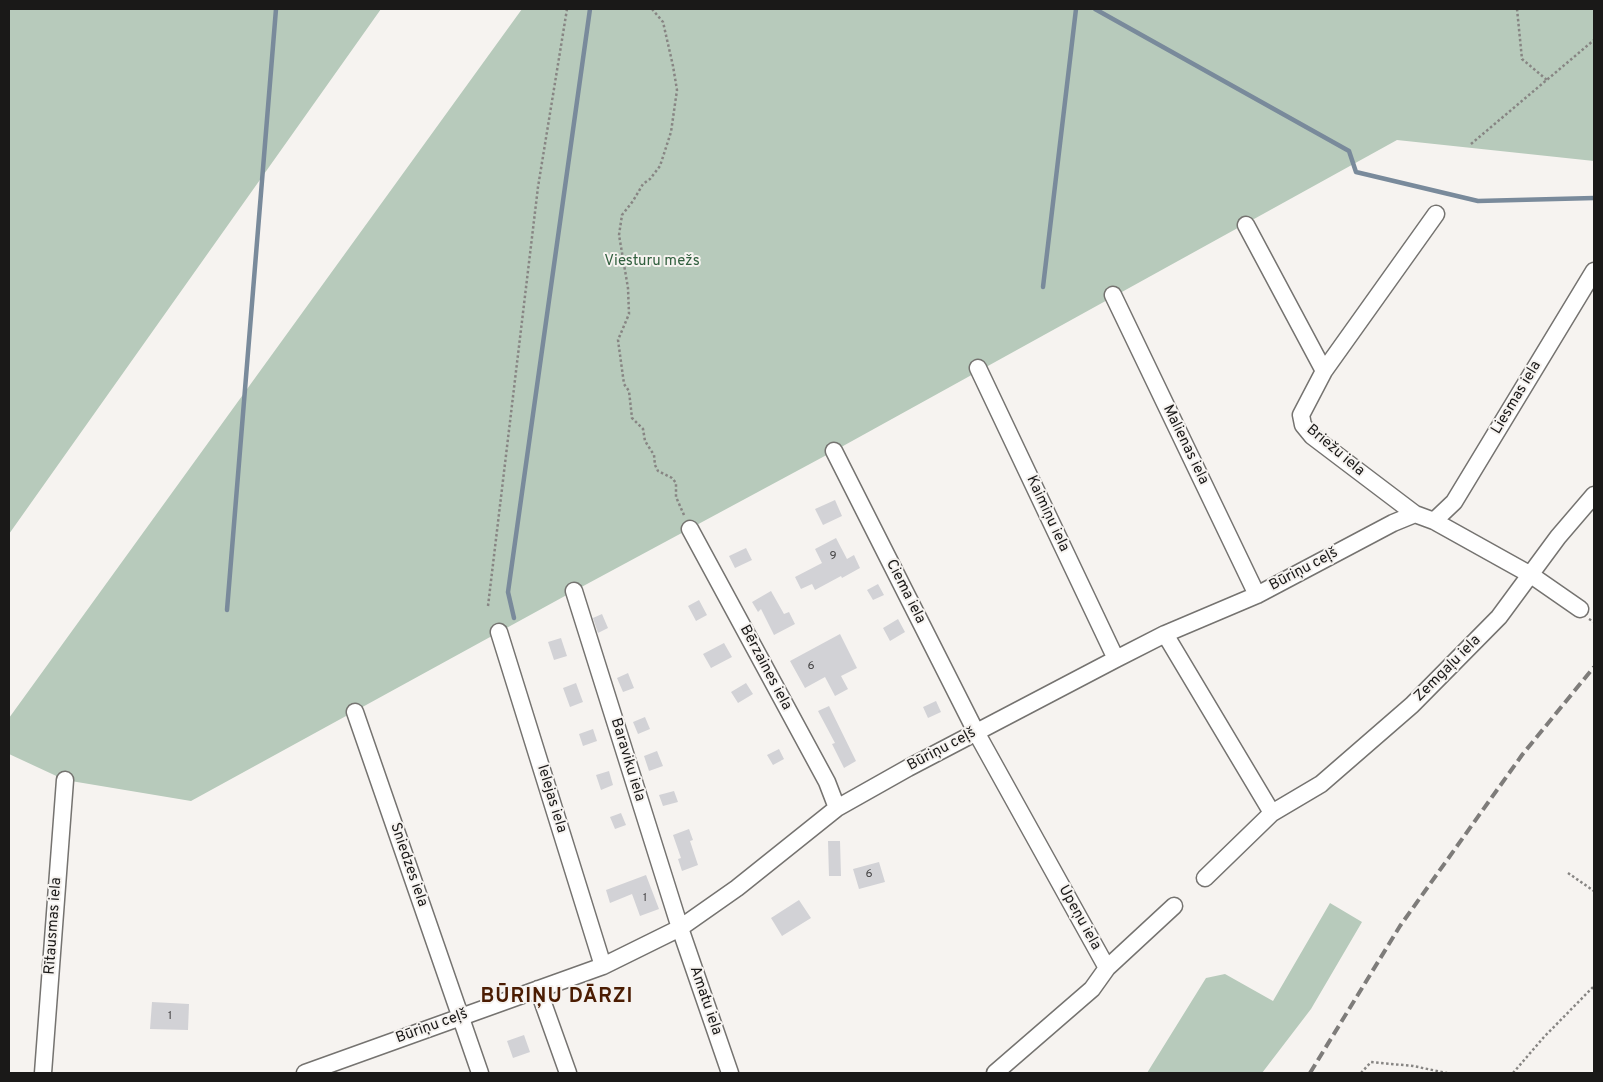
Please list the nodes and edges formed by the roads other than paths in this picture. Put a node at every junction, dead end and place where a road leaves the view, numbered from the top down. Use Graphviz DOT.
graph roads {
  1 [pos="1436,214"];
  2 [pos="1246,225"];
  3 [pos="1594,271"];
  4 [pos="1113,295"];
  5 [pos="978,368"];
  6 [pos="1324,371"];
  7 [pos="834,451"];
  8 [pos="1594,495"];
  9 [pos="1415,514"];
  10 [pos="1434,521"];
  11 [pos="690,529"];
  12 [pos="1531,575"];
  13 [pos="574,591"];
  14 [pos="1257,595"];
  15 [pos="1580,609"];
  16 [pos="499,632"];
  17 [pos="1165,634"];
  18 [pos="1116,659"];
  19 [pos="355,712"];
  20 [pos="976,732"];
  21 [pos="65,780"];
  22 [pos="837,808"];
  23 [pos="1272,813"];
  24 [pos="1205,878"];
  25 [pos="1174,906"];
  26 [pos="680,928"];
  27 [pos="603,966"];
  28 [pos="1107,968"];
  29 [pos="538,989"];
  30 [pos="460,1017"];
  31 [pos="323,1070"];
  32 [pos="43,1073"];
  33 [pos="305,1073"];
  34 [pos="480,1073"];
  35 [pos="568,1073"];
  36 [pos="730,1073"];
  37 [pos="995,1073"];
  1 -- 6 [label="street, Briežu iela"];
  2 -- 6 [label="street"];
  3 -- 10 [label="street, Liesmas iela"];
  4 -- 14 [label="street, Malienas iela"];
  5 -- 18 [label="street, Kaimiņu iela"];
  6 -- 9 [label="street, Briežu iela"];
  7 -- 20 [label="street, Ciema iela"];
  8 -- 12 [label="street, Zemgaļu iela"];
  9 -- 10 [label="street"];
  9 -- 14 [label="street, Būriņu ceļš"];
  10 -- 12 [label="street"];
  11 -- 22 [label="street, Bērzaines iela"];
  12 -- 15 [label="street"];
  12 -- 23 [label="street, Zemgaļu iela"];
  13 -- 26 [label="street, Baraviku iela"];
  14 -- 17 [label="street, Būriņu ceļš"];
  16 -- 27 [label="street, Ielejas iela"];
  17 -- 18 [label="street, Būriņu ceļš"];
  17 -- 23 [label="street"];
  18 -- 20 [label="street, Būriņu ceļš"];
  19 -- 30 [label="street, Sniedzes iela"];
  20 -- 22 [label="street, Būriņu ceļš"];
  20 -- 28 [label="street, Upeņu iela"];
  21 -- 32 [label="street, Rītausmas iela"];
  22 -- 26 [label="street, Būriņu ceļš"];
  23 -- 24 [label="street, Zemgaļu iela"];
  25 -- 28 [label="street"];
  26 -- 27 [label="street, Būriņu ceļš"];
  26 -- 36 [label="street, Amatu iela"];
  27 -- 29 [label="street, Būriņu ceļš"];
  28 -- 37 [label="street, Upeņu iela"];
  29 -- 30 [label="street, Būriņu ceļš"];
  29 -- 35 [label="street"];
  30 -- 31 [label="street, Būriņu ceļš"];
  30 -- 34 [label="street, Sniedzes iela"];
  31 -- 33 [label="street, Būriņu ceļš"];
}
